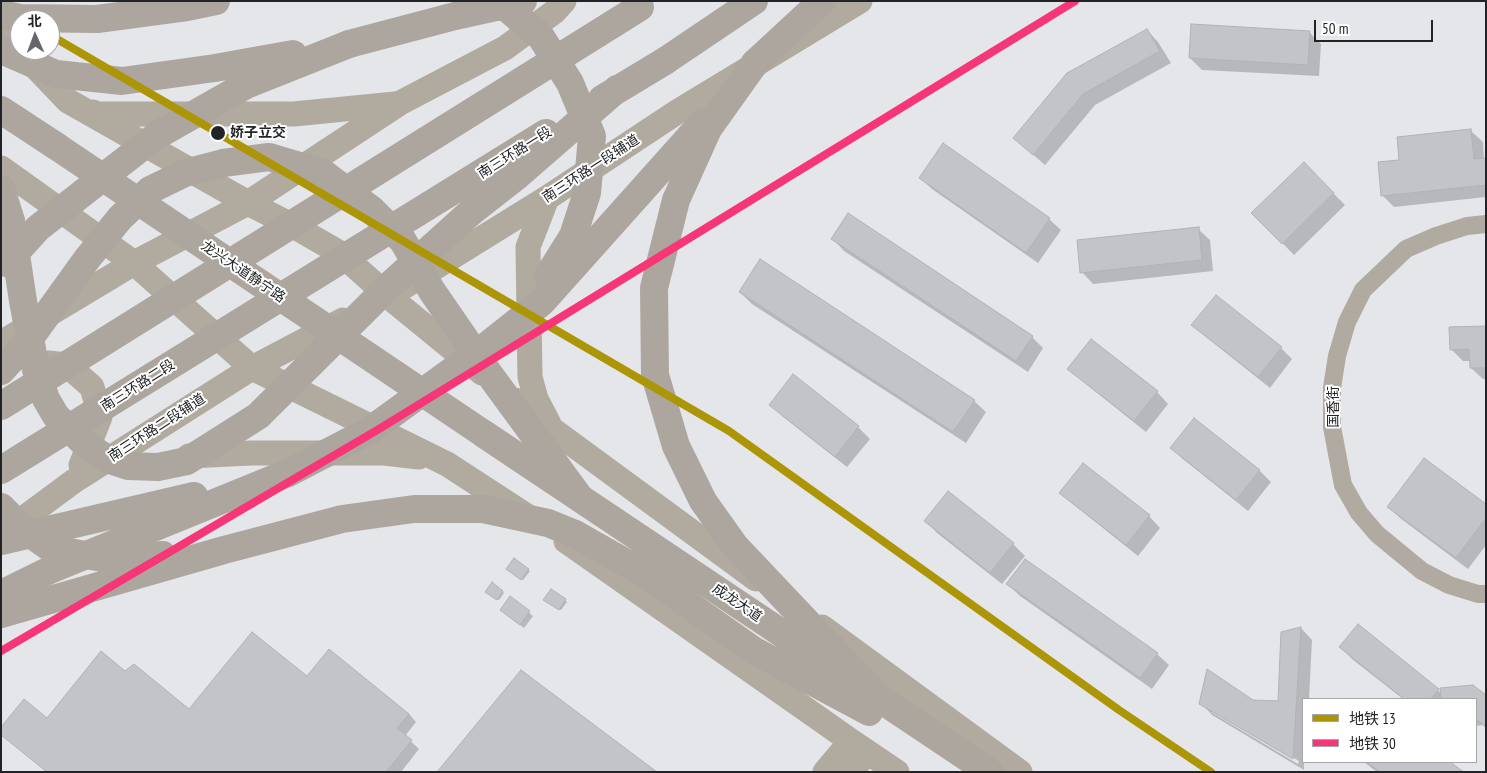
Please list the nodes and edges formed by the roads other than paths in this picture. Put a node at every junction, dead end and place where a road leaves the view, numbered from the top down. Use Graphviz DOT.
graph roads {
  1 [pos="216,1"];
  2 [pos="489,1"];
  3 [pos="523,1"];
  4 [pos="564,1"];
  5 [pos="754,1"];
  6 [pos="822,1"];
  7 [pos="860,1"];
  8 [pos="645,4"];
  9 [pos="1,14"];
  10 [pos="1,31"];
  11 [pos="349,44"];
  12 [pos="1,50"];
  13 [pos="755,63"];
  14 [pos="617,89"];
  15 [pos="68,101"];
  16 [pos="400,103"];
  17 [pos="1,110"];
  18 [pos="1,127"];
  19 [pos="1,168"];
  20 [pos="1,189"];
  21 [pos="547,198"];
  22 [pos="248,203"];
  23 [pos="1486,224"];
  24 [pos="134,263"];
  25 [pos="4,268"];
  26 [pos="388,296"];
  27 [pos="274,302"];
  28 [pos="320,332"];
  29 [pos="1,343"];
  30 [pos="489,344"];
  31 [pos="1,362"];
  32 [pos="252,368"];
  33 [pos="1,371"];
  34 [pos="1,406"];
  35 [pos="552,430"];
  36 [pos="479,439"];
  37 [pos="107,461"];
  38 [pos="447,464"];
  39 [pos="1,470"];
  40 [pos="288,473"];
  41 [pos="74,481"];
  42 [pos="580,498"];
  43 [pos="1,507"];
  44 [pos="1,536"];
  45 [pos="1,541"];
  46 [pos="224,550"];
  47 [pos="1,594"];
  48 [pos="1486,594"];
  49 [pos="1,614"];
  50 [pos="873,704"];
  51 [pos="859,747"];
  52 [pos="825,772"];
  53 [pos="851,772"];
  54 [pos="897,772"];
  55 [pos="958,772"];
  56 [pos="989,772"];
  57 [pos="1020,772"];
  1 -- 9 [label="highway"];
  2 -- 30 [label="highway, bridge"];
  3 -- 11 [label="highway, bridge"];
  4 -- 16 [label="main road"];
  5 -- 14 [label="highway, 南三环路一段, bridge"];
  6 -- 13 [label="highway"];
  7 -- 21 [label="main road, 南三环路一段辅道"];
  8 -- 34 [label="highway, bridge"];
  10 -- 15 [label="main road"];
  11 -- 12 [label="highway, bridge"];
  11 -- 25 [label="highway, bridge"];
  13 -- 30 [label="highway, bridge"];
  13 -- 50 [label="highway, bridge"];
  14 -- 20 [label="highway, bridge"];
  14 -- 27 [label="highway, 南三环路一段, bridge"];
  15 -- 16 [label="main road"];
  15 -- 22 [label="main road"];
  16 -- 22 [label="main road"];
  17 -- 36 [label="highway, 龙兴大道静宁路, bridge"];
  18 -- 36 [label="highway, 龙兴大道静宁路, bridge"];
  19 -- 24 [label="main road"];
  21 -- 26 [label="main road, 南三环路一段辅道"];
  21 -- 35 [label="main road"];
  22 -- 24 [label="main road"];
  22 -- 26 [label="main road"];
  23 -- 48 [label="street, 国香街"];
  24 -- 29 [label="main road"];
  24 -- 32 [label="main road"];
  26 -- 28 [label="main road, 南三环路一段辅道"];
  26 -- 35 [label="main road"];
  27 -- 39 [label="highway, 南三环路二段, bridge"];
  28 -- 32 [label="main road, 南三环路二段辅道"];
  30 -- 40 [label="highway, bridge"];
  31 -- 41 [label="main road"];
  32 -- 37 [label="main road, 南三环路二段辅道"];
  32 -- 38 [label="main road"];
  33 -- 42 [label="highway, bridge"];
  35 -- 57 [label="main road"];
  36 -- 42 [label="highway, 成龙大道, bridge"];
  36 -- 50 [label="highway, 成龙大道"];
  37 -- 38 [label="main road"];
  37 -- 41 [label="main road, 南三环路二段辅道"];
  38 -- 51 [label="main road"];
  40 -- 45 [label="highway, bridge"];
  40 -- 47 [label="highway, bridge"];
  41 -- 44 [label="main road, 南三环路二段辅道"];
  42 -- 50 [label="highway, 成龙大道, bridge"];
  43 -- 46 [label="highway, bridge"];
  46 -- 49 [label="highway, bridge"];
  46 -- 50 [label="highway, bridge"];
  50 -- 55 [label="highway, 成龙大道"];
  50 -- 56 [label="highway, 成龙大道"];
  51 -- 52 [label="main road"];
  51 -- 53 [label="main road"];
  51 -- 54 [label="main road"];
}
